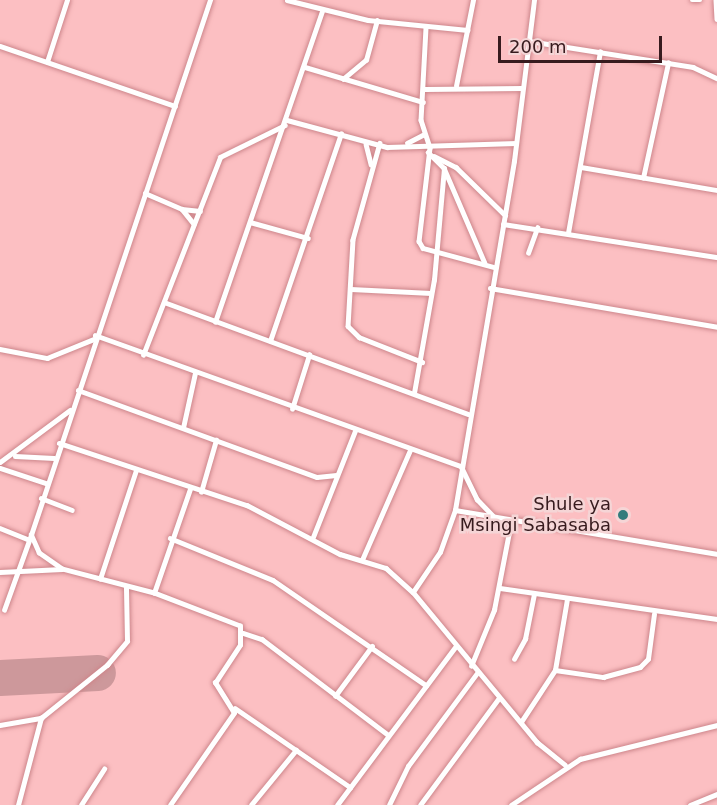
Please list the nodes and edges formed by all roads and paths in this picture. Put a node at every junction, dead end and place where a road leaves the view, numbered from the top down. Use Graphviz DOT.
graph roads {
  1 [pos="67,0"];
  2 [pos="210,0"];
  3 [pos="287,0"];
  4 [pos="473,0"];
  5 [pos="534,0"];
  6 [pos="692,0"];
  7 [pos="700,0"];
  8 [pos="716,0"];
  9 [pos="717,6"];
  10 [pos="322,12"];
  11 [pos="717,19"];
  12 [pos="376,20"];
  13 [pos="426,28"];
  14 [pos="468,30"];
  15 [pos="529,41"];
  16 [pos="0,46"];
  17 [pos="600,52"];
  18 [pos="47,62"];
  19 [pos="668,63"];
  20 [pos="305,67"];
  21 [pos="717,78"];
  22 [pos="343,80"];
  23 [pos="456,86"];
  24 [pos="522,88"];
  25 [pos="425,89"];
  26 [pos="423,102"];
  27 [pos="175,106"];
  28 [pos="286,123"];
  29 [pos="341,134"];
  30 [pos="423,135"];
  31 [pos="380,143"];
  32 [pos="516,143"];
  33 [pos="366,144"];
  34 [pos="404,145"];
  35 [pos="430,151"];
  36 [pos="371,165"];
  37 [pos="580,167"];
  38 [pos="444,168"];
  39 [pos="643,178"];
  40 [pos="717,190"];
  41 [pos="145,194"];
  42 [pos="182,208"];
  43 [pos="200,211"];
  44 [pos="505,215"];
  45 [pos="250,222"];
  46 [pos="195,224"];
  47 [pos="503,224"];
  48 [pos="537,228"];
  49 [pos="568,233"];
  50 [pos="308,238"];
  51 [pos="436,252"];
  52 [pos="528,253"];
  53 [pos="717,257"];
  54 [pos="485,263"];
  55 [pos="494,267"];
  56 [pos="490,288"];
  57 [pos="351,289"];
  58 [pos="431,293"];
  59 [pos="164,302"];
  60 [pos="215,322"];
  61 [pos="717,327"];
  62 [pos="94,337"];
  63 [pos="270,340"];
  64 [pos="0,349"];
  65 [pos="143,355"];
  66 [pos="309,355"];
  67 [pos="422,362"];
  68 [pos="195,374"];
  69 [pos="78,390"];
  70 [pos="414,393"];
  71 [pos="70,410"];
  72 [pos="292,410"];
  73 [pos="468,414"];
  74 [pos="183,428"];
  75 [pos="355,431"];
  76 [pos="216,440"];
  77 [pos="59,443"];
  78 [pos="410,450"];
  79 [pos="14,456"];
  80 [pos="54,458"];
  81 [pos="0,462"];
  82 [pos="462,466"];
  83 [pos="0,468"];
  84 [pos="136,470"];
  85 [pos="336,475"];
  86 [pos="46,483"];
  87 [pos="190,489"];
  88 [pos="201,492"];
  89 [pos="41,498"];
  90 [pos="72,510"];
  91 [pos="455,510"];
  92 [pos="497,520"];
  93 [pos="511,522"];
  94 [pos="0,528"];
  95 [pos="30,537"];
  96 [pos="313,537"];
  97 [pos="170,538"];
  98 [pos="717,554"];
  99 [pos="362,560"];
  100 [pos="62,569"];
  101 [pos="17,571"];
  102 [pos="0,572"];
  103 [pos="100,579"];
  104 [pos="126,587"];
  105 [pos="500,588"];
  106 [pos="413,592"];
  107 [pos="154,593"];
  108 [pos="534,594"];
  109 [pos="567,599"];
  110 [pos="4,610"];
  111 [pos="654,614"];
  112 [pos="717,620"];
  113 [pos="243,633"];
  114 [pos="372,646"];
  115 [pos="455,647"];
  116 [pos="514,659"];
  117 [pos="471,666"];
  118 [pos="555,670"];
  119 [pos="477,673"];
  120 [pos="426,685"];
  121 [pos="335,696"];
  122 [pos="500,698"];
  123 [pos="235,708"];
  124 [pos="41,718"];
  125 [pos="521,722"];
  126 [pos="0,725"];
  127 [pos="717,725"];
  128 [pos="387,734"];
  129 [pos="296,750"];
  130 [pos="565,765"];
  131 [pos="104,769"];
  132 [pos="350,787"];
  133 [pos="717,795"];
  134 [pos="18,805"];
  135 [pos="81,805"];
  136 [pos="170,805"];
  137 [pos="251,805"];
  138 [pos="337,805"];
  139 [pos="389,805"];
  140 [pos="420,805"];
  141 [pos="511,805"];
  142 [pos="690,805"];
  1 -- 18 [label="street"];
  2 -- 27 [label="street"];
  3 -- 10 [label="street"];
  4 -- 14 [label="street"];
  5 -- 15 [label="street"];
  6 -- 7 [label="street"];
  8 -- 9 [label="street"];
  9 -- 11 [label="street"];
  10 -- 12 [label="street"];
  10 -- 20 [label="street"];
  12 -- 13 [label="street"];
  12 -- 22 [label="street"];
  13 -- 14 [label="street"];
  13 -- 25 [label="street"];
  14 -- 23 [label="street"];
  15 -- 17 [label="street"];
  15 -- 24 [label="street"];
  16 -- 18 [label="street"];
  17 -- 19 [label="street"];
  17 -- 37 [label="street"];
  18 -- 27 [label="street"];
  19 -- 21 [label="street"];
  19 -- 39 [label="street"];
  20 -- 22 [label="street"];
  20 -- 28 [label="street"];
  22 -- 26 [label="street"];
  23 -- 24 [label="street"];
  23 -- 25 [label="street"];
  24 -- 32 [label="street"];
  25 -- 26 [label="street"];
  26 -- 30 [label="street"];
  27 -- 41 [label="street"];
  28 -- 29 [label="street"];
  28 -- 43 [label="street"];
  28 -- 45 [label="street"];
  29 -- 33 [label="street"];
  29 -- 50 [label="street"];
  30 -- 34 [label="street"];
  30 -- 35 [label="street"];
  31 -- 33 [label="street"];
  31 -- 34 [label="street"];
  31 -- 36 [label="street"];
  32 -- 35 [label="street"];
  32 -- 44 [label="street"];
  33 -- 36 [label="street"];
  34 -- 35 [label="street"];
  35 -- 38 [label="street"];
  35 -- 44 [label="street"];
  35 -- 51 [label="street"];
  36 -- 57 [label="street"];
  37 -- 39 [label="street"];
  37 -- 49 [label="street"];
  38 -- 51 [label="street"];
  38 -- 54 [label="street"];
  39 -- 40 [label="street"];
  41 -- 42 [label="street"];
  41 -- 62 [label="street"];
  42 -- 43 [label="street"];
  42 -- 46 [label="street"];
  43 -- 46 [label="street"];
  44 -- 47 [label="street"];
  45 -- 50 [label="street"];
  45 -- 60 [label="street"];
  46 -- 59 [label="street"];
  47 -- 48 [label="street"];
  47 -- 55 [label="street"];
  48 -- 49 [label="street"];
  48 -- 52 [label="street"];
  49 -- 53 [label="street"];
  50 -- 63 [label="street"];
  51 -- 54 [label="street"];
  51 -- 58 [label="street"];
  54 -- 55 [label="street"];
  55 -- 56 [label="street"];
  56 -- 61 [label="street"];
  56 -- 73 [label="street"];
  57 -- 58 [label="street"];
  57 -- 67 [label="street"];
  58 -- 67 [label="street"];
  59 -- 60 [label="street"];
  59 -- 65 [label="street"];
  60 -- 63 [label="street"];
  62 -- 64 [label="street"];
  62 -- 65 [label="street"];
  62 -- 69 [label="street"];
  63 -- 66 [label="street"];
  65 -- 68 [label="street"];
  66 -- 70 [label="street"];
  66 -- 72 [label="street"];
  67 -- 70 [label="street"];
  68 -- 72 [label="street"];
  68 -- 74 [label="street"];
  69 -- 71 [label="street"];
  69 -- 74 [label="street"];
  70 -- 73 [label="street"];
  71 -- 77 [label="street"];
  71 -- 79 [label="street"];
  72 -- 75 [label="street"];
  73 -- 82 [label="street"];
  74 -- 76 [label="street"];
  75 -- 78 [label="street"];
  75 -- 85 [label="street"];
  76 -- 85 [label="street"];
  76 -- 88 [label="street"];
  77 -- 80 [label="street"];
  77 -- 84 [label="street"];
  78 -- 82 [label="street"];
  78 -- 99 [label="street"];
  79 -- 80 [label="street"];
  79 -- 81 [label="street"];
  80 -- 86 [label="street"];
  82 -- 91 [label="street"];
  82 -- 92 [label="street"];
  83 -- 86 [label="street"];
  84 -- 87 [label="street"];
  84 -- 103 [label="street"];
  85 -- 96 [label="street"];
  86 -- 89 [label="street"];
  87 -- 88 [label="street"];
  87 -- 97 [label="street"];
  88 -- 96 [label="street"];
  89 -- 90 [label="street"];
  89 -- 95 [label="street"];
  91 -- 92 [label="street"];
  91 -- 106 [label="street"];
  92 -- 93 [label="street"];
  93 -- 98 [label="street"];
  93 -- 105 [label="street"];
  94 -- 95 [label="street"];
  95 -- 100 [label="street"];
  95 -- 101 [label="street"];
  96 -- 99 [label="street"];
  97 -- 107 [label="street"];
  97 -- 114 [label="street"];
  99 -- 106 [label="street"];
  100 -- 101 [label="street"];
  100 -- 103 [label="street"];
  101 -- 102 [label="street"];
  101 -- 110 [label="street"];
  103 -- 104 [label="street"];
  104 -- 107 [label="street"];
  104 -- 124 [label="street"];
  105 -- 108 [label="street"];
  105 -- 117 [label="street"];
  106 -- 115 [label="street"];
  107 -- 113 [label="street"];
  108 -- 109 [label="street"];
  108 -- 116 [label="street"];
  109 -- 111 [label="street"];
  109 -- 118 [label="street"];
  111 -- 112 [label="street"];
  111 -- 118 [label="street"];
  113 -- 121 [label="street"];
  113 -- 123 [label="street"];
  114 -- 120 [label="street"];
  114 -- 121 [label="street"];
  115 -- 117 [label="street"];
  115 -- 120 [label="street"];
  117 -- 119 [label="street"];
  118 -- 125 [label="street"];
  119 -- 122 [label="street"];
  119 -- 139 [label="street"];
  120 -- 128 [label="street"];
  121 -- 128 [label="street"];
  122 -- 125 [label="street"];
  122 -- 140 [label="street"];
  123 -- 129 [label="street"];
  123 -- 136 [label="street"];
  124 -- 126 [label="street"];
  124 -- 134 [label="street"];
  125 -- 130 [label="street"];
  127 -- 130 [label="street"];
  128 -- 132 [label="street"];
  129 -- 132 [label="street"];
  129 -- 137 [label="street"];
  130 -- 141 [label="street"];
  131 -- 135 [label="street"];
  132 -- 138 [label="street"];
  133 -- 142 [label="street"];
}
